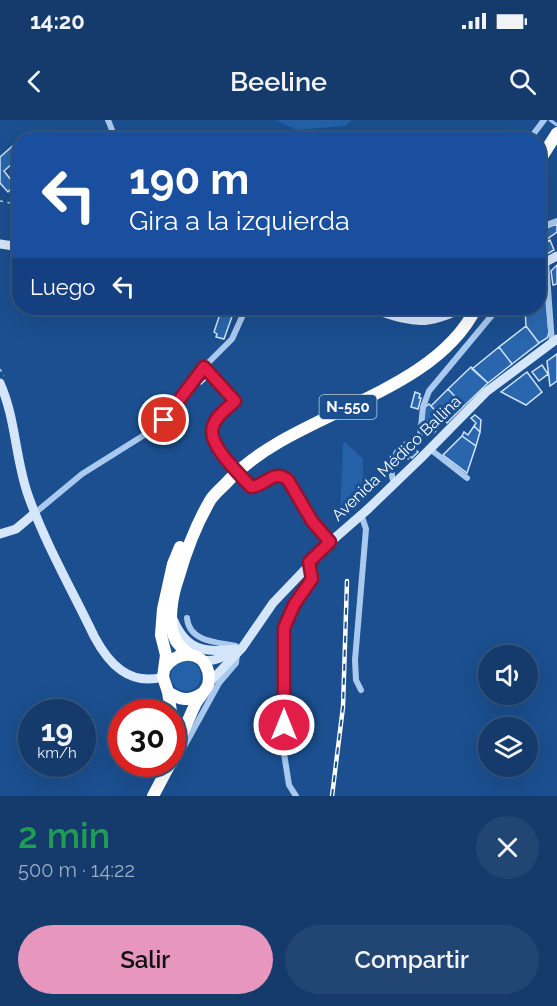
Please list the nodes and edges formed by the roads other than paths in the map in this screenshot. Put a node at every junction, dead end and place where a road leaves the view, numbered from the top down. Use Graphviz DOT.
graph roads {
  1 [pos="550,120"];
  2 [pos="557,125"];
  3 [pos="557,133"];
  4 [pos="557,146"];
  5 [pos="546,150"];
  6 [pos="546,163"];
  7 [pos="546,290"];
  8 [pos="243,315"];
  9 [pos="394,315"];
  10 [pos="447,315"];
  11 [pos="472,315"];
  12 [pos="492,315"];
  13 [pos="554,341"];
  14 [pos="204,367"];
  15 [pos="3,381"];
  16 [pos="430,449"];
  17 [pos="467,478"];
  18 [pos="394,483"];
  19 [pos="212,498"];
  20 [pos="365,512"];
  21 [pos="35,513"];
  22 [pos="1,536"];
  23 [pos="333,539"];
  24 [pos="309,562"];
  25 [pos="172,616"];
  26 [pos="187,618"];
  27 [pos="240,647"];
  28 [pos="189,654"];
  29 [pos="201,660"];
  30 [pos="164,673"];
  31 [pos="205,689"];
  32 [pos="362,690"];
  33 [pos="168,692"];
  34 [pos="169,699"];
  35 [pos="186,724"];
  36 [pos="186,743"];
  37 [pos="158,777"];
  38 [pos="161,777"];
  39 [pos="146,796"];
  40 [pos="153,796"];
  41 [pos="296,796"];
  1 -- 2 [label="lane"];
  3 -- 5 [label="highway"];
  4 -- 6 [label="highway"];
  7 -- 13 [label="street"];
  8 -- 14 [label="street"];
  9 -- 10 [label="street"];
  11 -- 19 [label="highway, N-550"];
  12 -- 18 [label="street"];
  13 -- 16 [label="street, Avenida Médico Ballina"];
  14 -- 21 [label="street"];
  14 -- 23 [label="street, bridge"];
  15 -- 21 [label="street"];
  16 -- 17 [label="street"];
  16 -- 18 [label="street, Avenida Médico Ballina"];
  18 -- 20 [label="street, Avenida Médico Ballina"];
  19 -- 25 [label="highway, N-550"];
  19 -- 30 [label="highway, N-550"];
  20 -- 23 [label="street, Avenida Médico Ballina, bridge"];
  20 -- 32 [label="street"];
  21 -- 22 [label="street"];
  21 -- 30 [label="street"];
  23 -- 24 [label="street, Avenida Médico Ballina"];
  24 -- 27 [label="street, Avenida Médico Ballina"];
  24 -- 41 [label="street"];
  25 -- 27 [label="street"];
  25 -- 28 [label="highway, N-550"];
  26 -- 27 [label="street"];
  27 -- 29 [label="street"];
  27 -- 31 [label="street, Avenida Médico Ballina"];
  27 -- 36 [label="street"];
  28 -- 29 [label="highway, N-550"];
  28 -- 30 [label="highway"];
  29 -- 31 [label="highway"];
  30 -- 33 [label="highway, N-550"];
  31 -- 33 [label="highway"];
  31 -- 35 [label="highway"];
  33 -- 34 [label="highway, N-550"];
  37 -- 39 [label="highway"];
  38 -- 40 [label="highway"];
}
